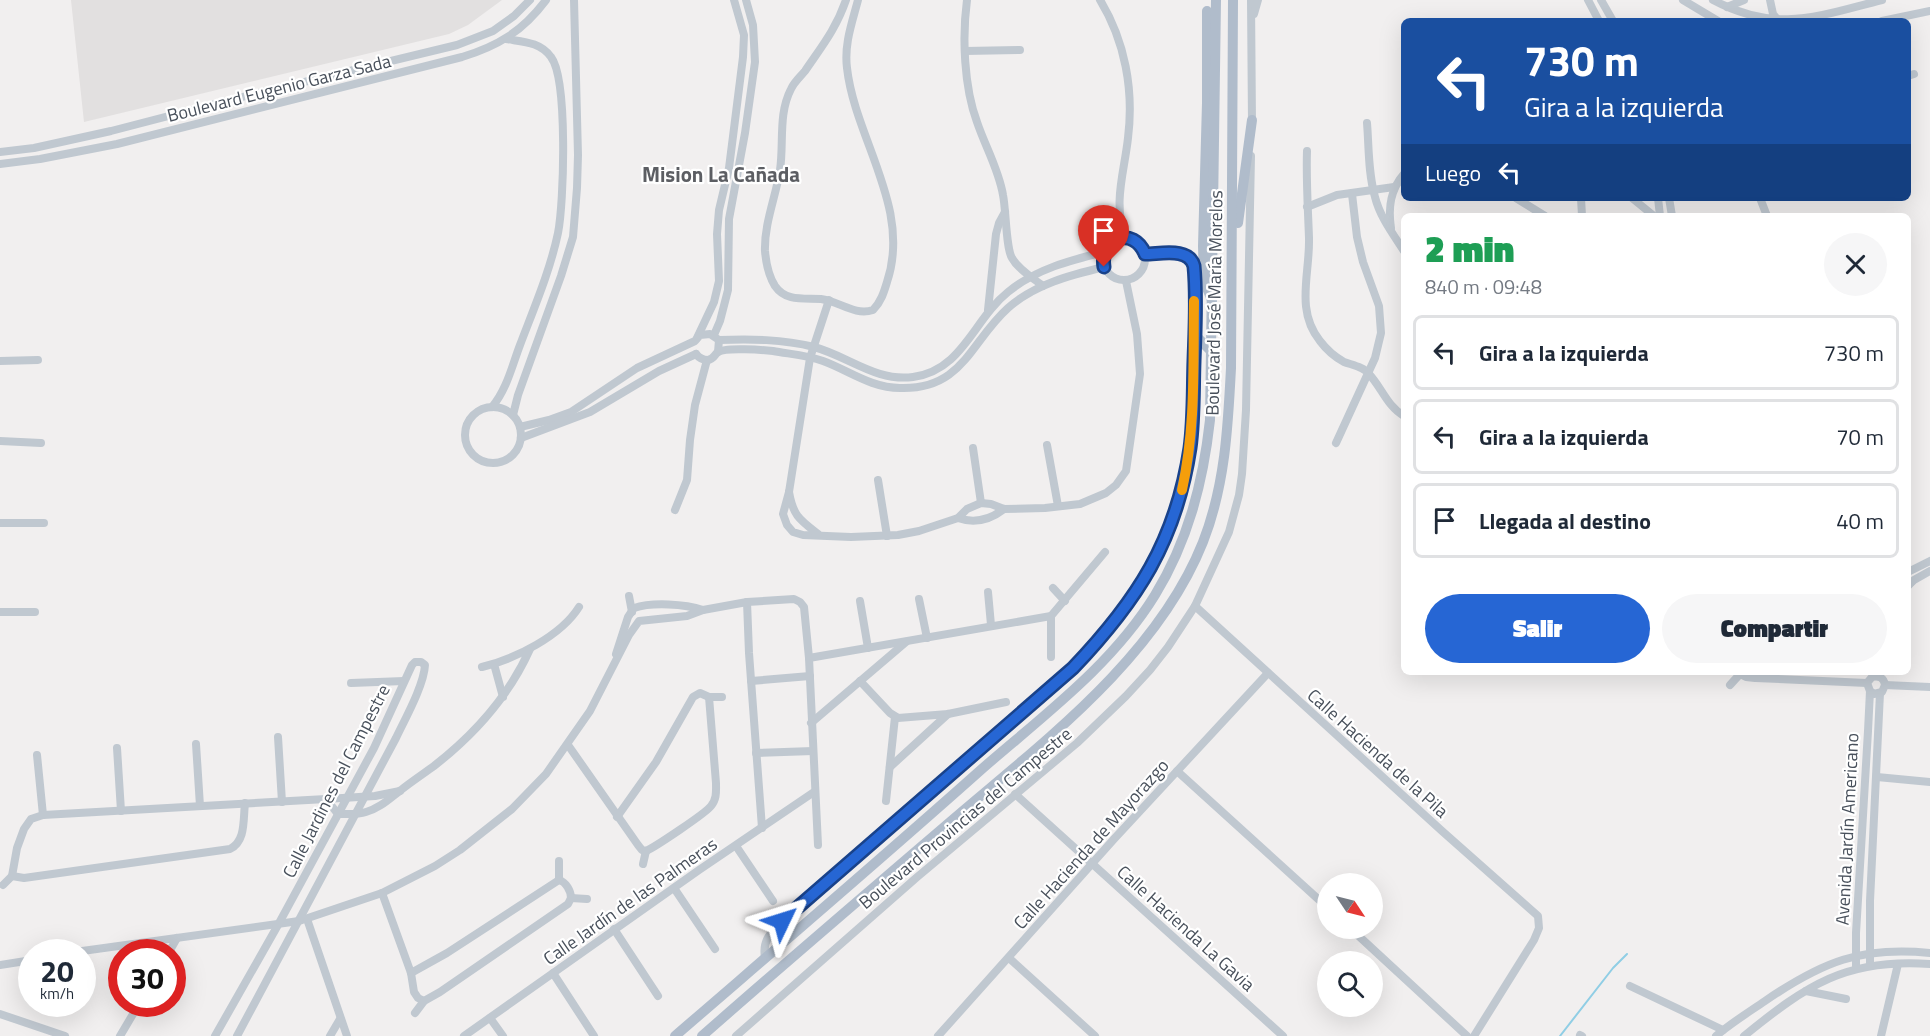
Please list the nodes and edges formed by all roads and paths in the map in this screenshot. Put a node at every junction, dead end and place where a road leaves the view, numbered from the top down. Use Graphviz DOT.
graph roads {
  1 [pos="530,0"];
  2 [pos="546,0"];
  3 [pos="574,0"];
  4 [pos="734,0"];
  5 [pos="746,0"];
  6 [pos="846,0"];
  7 [pos="858,0"];
  8 [pos="967,0"];
  9 [pos="1100,0"];
  10 [pos="1216,0"];
  11 [pos="1233,0"];
  12 [pos="1251,0"];
  13 [pos="1258,0"];
  14 [pos="1587,0"];
  15 [pos="1601,0"];
  16 [pos="1683,0"];
  17 [pos="1713,0"];
  18 [pos="1744,0"];
  19 [pos="1770,0"];
  20 [pos="1882,0"];
  21 [pos="1727,8"];
  22 [pos="1930,10"];
  23 [pos="1207,11"];
  24 [pos="1597,18"];
  25 [pos="1611,18"];
  26 [pos="1713,18"];
  27 [pos="1764,18"];
  28 [pos="1776,18"];
  29 [pos="1814,18"];
  30 [pos="1895,18"];
  31 [pos="1252,22"];
  32 [pos="506,39"];
  33 [pos="1020,50"];
  34 [pos="965,51"];
  35 [pos="150,120"];
  36 [pos="1252,120"];
  37 [pos="577,122"];
  38 [pos="562,123"];
  39 [pos="1367,123"];
  40 [pos="152,134"];
  41 [pos="1306,151"];
  42 [pos="0,152"];
  43 [pos="0,164"];
  44 [pos="1401,178"];
  45 [pos="1394,187"];
  46 [pos="1374,191"];
  47 [pos="1352,194"];
  48 [pos="1521,201"];
  49 [pos="1636,201"];
  50 [pos="1307,207"];
  51 [pos="1005,213"];
  52 [pos="1540,213"];
  53 [pos="1650,213"];
  54 [pos="1392,233"];
  55 [pos="1125,238"];
  56 [pos="1401,246"];
  57 [pos="1104,252"];
  58 [pos="1145,254"];
  59 [pos="1076,259"];
  60 [pos="1104,267"];
  61 [pos="1231,268"];
  62 [pos="1079,273"];
  63 [pos="1031,276"];
  64 [pos="1125,281"];
  65 [pos="1043,286"];
  66 [pos="829,300"];
  67 [pos="1212,300"];
  68 [pos="988,310"];
  69 [pos="1194,334"];
  70 [pos="716,338"];
  71 [pos="696,339"];
  72 [pos="814,347"];
  73 [pos="1211,351"];
  74 [pos="718,352"];
  75 [pos="696,354"];
  76 [pos="810,358"];
  77 [pos="38,360"];
  78 [pos="707,360"];
  79 [pos="0,361"];
  80 [pos="945,365"];
  81 [pos="637,368"];
  82 [pos="1368,372"];
  83 [pos="951,373"];
  84 [pos="643,381"];
  85 [pos="609,388"];
  86 [pos="614,398"];
  87 [pos="492,407"];
  88 [pos="1401,414"];
  89 [pos="513,415"];
  90 [pos="520,427"];
  91 [pos="521,438"];
  92 [pos="0,441"];
  93 [pos="41,443"];
  94 [pos="1336,443"];
  95 [pos="1047,445"];
  96 [pos="973,448"];
  97 [pos="878,480"];
  98 [pos="789,492"];
  99 [pos="981,503"];
  100 [pos="1058,506"];
  101 [pos="1004,509"];
  102 [pos="675,510"];
  103 [pos="958,518"];
  104 [pos="0,523"];
  105 [pos="44,523"];
  106 [pos="820,535"];
  107 [pos="887,536"];
  108 [pos="1105,552"];
  109 [pos="1930,561"];
  110 [pos="1911,570"];
  111 [pos="1930,571"];
  112 [pos="1911,583"];
  113 [pos="1053,588"];
  114 [pos="988,592"];
  115 [pos="629,596"];
  116 [pos="919,599"];
  117 [pos="860,601"];
  118 [pos="1065,601"];
  119 [pos="747,602"];
  120 [pos="1195,606"];
  121 [pos="579,607"];
  122 [pos="631,610"];
  123 [pos="703,610"];
  124 [pos="0,612"];
  125 [pos="35,612"];
  126 [pos="1051,616"];
  127 [pos="636,624"];
  128 [pos="991,626"];
  129 [pos="927,638"];
  130 [pos="908,640"];
  131 [pos="868,648"];
  132 [pos="530,649"];
  133 [pos="1051,657"];
  134 [pos="809,658"];
  135 [pos="615,662"];
  136 [pos="494,664"];
  137 [pos="482,667"];
  138 [pos="1268,673"];
  139 [pos="1738,675"];
  140 [pos="1742,675"];
  141 [pos="810,676"];
  142 [pos="1807,676"];
  143 [pos="1884,678"];
  144 [pos="404,681"];
  145 [pos="751,681"];
  146 [pos="860,681"];
  147 [pos="1870,681"];
  148 [pos="351,683"];
  149 [pos="1730,685"];
  150 [pos="1930,687"];
  151 [pos="1880,693"];
  152 [pos="709,696"];
  153 [pos="503,697"];
  154 [pos="722,697"];
  155 [pos="1006,702"];
  156 [pos="948,714"];
  157 [pos="895,717"];
  158 [pos="812,723"];
  159 [pos="279,737"];
  160 [pos="196,744"];
  161 [pos="568,745"];
  162 [pos="117,748"];
  163 [pos="813,752"];
  164 [pos="756,753"];
  165 [pos="37,755"];
  166 [pos="890,767"];
  167 [pos="363,770"];
  168 [pos="1178,771"];
  169 [pos="375,777"];
  170 [pos="1877,777"];
  171 [pos="1930,782"];
  172 [pos="400,790"];
  173 [pos="814,792"];
  174 [pos="1016,794"];
  175 [pos="347,797"];
  176 [pos="364,797"];
  177 [pos="326,799"];
  178 [pos="886,801"];
  179 [pos="282,802"];
  180 [pos="245,803"];
  181 [pos="200,806"];
  182 [pos="121,811"];
  183 [pos="43,814"];
  184 [pos="338,814"];
  185 [pos="356,814"];
  186 [pos="617,817"];
  187 [pos="762,828"];
  188 [pos="818,845"];
  189 [pos="736,846"];
  190 [pos="646,851"];
  191 [pos="559,861"];
  192 [pos="643,864"];
  193 [pos="1093,864"];
  194 [pos="12,876"];
  195 [pos="559,880"];
  196 [pos="3,885"];
  197 [pos="674,888"];
  198 [pos="382,893"];
  199 [pos="571,898"];
  200 [pos="1317,898"];
  201 [pos="587,899"];
  202 [pos="773,901"];
  203 [pos="303,920"];
  204 [pos="278,925"];
  205 [pos="614,929"];
  206 [pos="177,938"];
  207 [pos="1362,939"];
  208 [pos="96,949"];
  209 [pos="715,949"];
  210 [pos="1869,952"];
  211 [pos="1930,953"];
  212 [pos="1856,955"];
  213 [pos="765,957"];
  214 [pos="1009,958"];
  215 [pos="18,962"];
  216 [pos="1898,964"];
  217 [pos="1930,964"];
  218 [pos="0,965"];
  219 [pos="1870,966"];
  220 [pos="1857,968"];
  221 [pos="411,973"];
  222 [pos="553,973"];
  223 [pos="1630,986"];
  224 [pos="1806,991"];
  225 [pos="658,996"];
  226 [pos="1846,999"];
  227 [pos="424,1001"];
  228 [pos="415,1013"];
  229 [pos="0,1014"];
  230 [pos="131,1017"];
  231 [pos="490,1018"];
  232 [pos="340,1019"];
  233 [pos="1723,1030"];
  234 [pos="65,1036"];
  235 [pos="120,1036"];
  236 [pos="215,1036"];
  237 [pos="237,1036"];
  238 [pos="330,1036"];
  239 [pos="347,1036"];
  240 [pos="464,1036"];
  241 [pos="503,1036"];
  242 [pos="594,1036"];
  243 [pos="675,1036"];
  244 [pos="702,1036"];
  245 [pos="736,1036"];
  246 [pos="938,1036"];
  247 [pos="1095,1036"];
  248 [pos="1283,1036"];
  249 [pos="1467,1036"];
  250 [pos="1474,1036"];
  251 [pos="1716,1036"];
  252 [pos="1744,1036"];
  253 [pos="1881,1036"];
  1 -- 35 [label="street, Boulevard Eugenio Garza Sada"];
  2 -- 32 [label="street, Boulevard Eugenio Garza Sada"];
  3 -- 37 [label="street"];
  4 -- 71 [label="street"];
  5 -- 70 [label="street"];
  6 -- 66 [label="street"];
  7 -- 66 [label="street"];
  8 -- 34 [label="street"];
  9 -- 55 [label="street"];
  10 -- 67 [label="main road, Boulevard José María Morelos"];
  11 -- 61 [label="main road, Boulevard José María Morelos"];
  12 -- 31 [label="street"];
  13 -- 31 [label="street"];
  14 -- 24 [label="street"];
  15 -- 25 [label="street"];
  16 -- 26 [label="street"];
  17 -- 21 [label="street"];
  18 -- 21 [label="street"];
  19 -- 28 [label="street"];
  20 -- 29 [label="street"];
  21 -- 27 [label="street"];
  22 -- 30 [label="street"];
  23 -- 67 [label="main road"];
  31 -- 36 [label="street, Boulevard Provincias del Campestre"];
  32 -- 38 [label="street"];
  32 -- 40 [label="street, Boulevard Eugenio Garza Sada"];
  33 -- 34 [label="street"];
  34 -- 51 [label="street"];
  35 -- 40 [label="street"];
  35 -- 42 [label="street, Boulevard Eugenio Garza Sada"];
  36 -- 61 [label="main road"];
  36 -- 120 [label="street, Boulevard Provincias del Campestre"];
  37 -- 38 [label="street"];
  37 -- 89 [label="street"];
  38 -- 87 [label="street"];
  39 -- 46 [label="street"];
  40 -- 43 [label="street, Boulevard Eugenio Garza Sada"];
  41 -- 50 [label="street"];
  44 -- 45 [label="street"];
  45 -- 46 [label="street"];
  45 -- 54 [label="street"];
  46 -- 47 [label="street"];
  46 -- 54 [label="street"];
  47 -- 50 [label="street"];
  47 -- 82 [label="street"];
  48 -- 52 [label="street"];
  49 -- 53 [label="street"];
  50 -- 82 [label="street"];
  51 -- 63 [label="street"];
  51 -- 68 [label="street"];
  54 -- 56 [label="street"];
  55 -- 57 [label="street"];
  55 -- 58 [label="street"];
  57 -- 59 [label="street"];
  57 -- 60 [label="street"];
  58 -- 64 [label="street"];
  58 -- 69 [label="street"];
  59 -- 62 [label="street"];
  59 -- 63 [label="street"];
  60 -- 62 [label="street"];
  60 -- 64 [label="street"];
  61 -- 244 [label="main road, Boulevard José María Morelos"];
  62 -- 65 [label="street"];
  63 -- 65 [label="street"];
  63 -- 68 [label="street"];
  64 -- 100 [label="street"];
  65 -- 83 [label="street"];
  66 -- 72 [label="street"];
  67 -- 73 [label="main road, Boulevard José María Morelos"];
  68 -- 80 [label="street"];
  69 -- 73 [label="main road"];
  69 -- 213 [label="street"];
  70 -- 71 [label="street"];
  70 -- 72 [label="street"];
  70 -- 74 [label="street"];
  71 -- 75 [label="street"];
  71 -- 81 [label="street"];
  72 -- 76 [label="street"];
  72 -- 80 [label="street"];
  73 -- 213 [label="main road, Boulevard José María Morelos"];
  74 -- 76 [label="street"];
  74 -- 78 [label="street"];
  75 -- 78 [label="street"];
  75 -- 84 [label="street"];
  76 -- 83 [label="street"];
  76 -- 98 [label="street"];
  77 -- 79 [label="street"];
  78 -- 102 [label="street"];
  80 -- 83 [label="street"];
  81 -- 84 [label="street"];
  81 -- 85 [label="street"];
  82 -- 88 [label="street"];
  82 -- 94 [label="street"];
  84 -- 86 [label="street"];
  85 -- 86 [label="street"];
  85 -- 90 [label="street"];
  86 -- 91 [label="street"];
  87 -- 89 [label="street"];
  87 -- 91 [label="street"];
  89 -- 90 [label="street"];
  90 -- 91 [label="street"];
  92 -- 93 [label="street"];
  95 -- 100 [label="street"];
  96 -- 99 [label="street"];
  97 -- 107 [label="street"];
  98 -- 106 [label="street"];
  98 -- 106 [label="street"];
  99 -- 101 [label="street"];
  99 -- 103 [label="street"];
  100 -- 101 [label="street"];
  101 -- 103 [label="street"];
  103 -- 107 [label="street"];
  104 -- 105 [label="street"];
  106 -- 107 [label="street"];
  108 -- 118 [label="street"];
  109 -- 110 [label="street"];
  111 -- 112 [label="street"];
  113 -- 118 [label="street"];
  114 -- 128 [label="street"];
  115 -- 122 [label="street"];
  116 -- 129 [label="street"];
  117 -- 131 [label="street"];
  118 -- 126 [label="street"];
  119 -- 123 [label="street"];
  119 -- 134 [label="street"];
  119 -- 145 [label="street"];
  120 -- 138 [label="street, Calle Hacienda de la Pila"];
  120 -- 174 [label="street, Boulevard Provincias del Campestre"];
  121 -- 132 [label="street"];
  122 -- 123 [label="street"];
  122 -- 127 [label="street"];
  122 -- 135 [label="street"];
  123 -- 127 [label="street"];
  124 -- 125 [label="street"];
  126 -- 128 [label="street"];
  126 -- 133 [label="street"];
  127 -- 135 [label="street"];
  128 -- 129 [label="street"];
  129 -- 130 [label="street"];
  130 -- 131 [label="street"];
  130 -- 146 [label="street"];
  131 -- 134 [label="street"];
  132 -- 136 [label="street"];
  132 -- 153 [label="street"];
  134 -- 141 [label="street"];
  135 -- 161 [label="street"];
  136 -- 137 [label="street"];
  136 -- 153 [label="street"];
  138 -- 168 [label="street, Calle Hacienda de Mayorazgo"];
  138 -- 250 [label="street, Calle Hacienda de la Pila"];
  139 -- 149 [label="street"];
  140 -- 142 [label="street"];
  141 -- 145 [label="street"];
  141 -- 158 [label="street"];
  142 -- 147 [label="street"];
  143 -- 147 [label="street"];
  143 -- 150 [label="street"];
  143 -- 151 [label="street, Avenida Jardín Americano"];
  144 -- 148 [label="street"];
  144 -- 167 [label="street, Calle Jardines del Campestre"];
  144 -- 169 [label="street, Calle Jardines del Campestre"];
  145 -- 164 [label="street"];
  146 -- 157 [label="street"];
  146 -- 158 [label="street"];
  147 -- 151 [label="street"];
  147 -- 212 [label="street, Avenida Jardín Americano"];
  151 -- 170 [label="street, Avenida Jardín Americano"];
  152 -- 154 [label="street"];
  152 -- 186 [label="street"];
  152 -- 190 [label="street"];
  153 -- 172 [label="street"];
  155 -- 156 [label="street"];
  156 -- 157 [label="street"];
  156 -- 166 [label="street"];
  157 -- 166 [label="street"];
  158 -- 163 [label="street"];
  159 -- 179 [label="street"];
  160 -- 181 [label="street"];
  161 -- 186 [label="street"];
  161 -- 198 [label="street"];
  162 -- 182 [label="street"];
  163 -- 164 [label="street"];
  163 -- 173 [label="street"];
  164 -- 187 [label="street"];
  165 -- 183 [label="street"];
  166 -- 178 [label="street"];
  167 -- 169 [label="street"];
  167 -- 175 [label="street, Calle Jardines del Campestre"];
  168 -- 193 [label="street, Calle Hacienda de Mayorazgo"];
  168 -- 200 [label="street"];
  169 -- 176 [label="street, Calle Jardines del Campestre"];
  170 -- 171 [label="street"];
  170 -- 210 [label="street, Avenida Jardín Americano"];
  172 -- 176 [label="street"];
  172 -- 185 [label="street"];
  173 -- 187 [label="street, Calle Jardín de las Palmeras"];
  173 -- 188 [label="street"];
  174 -- 193 [label="street, Calle Hacienda La Gavia"];
  174 -- 245 [label="street, Boulevard Provincias del Campestre"];
  175 -- 176 [label="street"];
  175 -- 177 [label="street"];
  175 -- 184 [label="street, Calle Jardines del Campestre"];
  176 -- 185 [label="street, Calle Jardines del Campestre"];
  177 -- 179 [label="street"];
  177 -- 184 [label="street"];
  179 -- 180 [label="street"];
  180 -- 181 [label="street"];
  180 -- 194 [label="street"];
  181 -- 182 [label="street"];
  182 -- 183 [label="street"];
  183 -- 194 [label="street"];
  184 -- 185 [label="street"];
  184 -- 204 [label="street, Calle Jardines del Campestre"];
  185 -- 203 [label="street, Calle Jardines del Campestre"];
  186 -- 190 [label="street"];
  187 -- 189 [label="street, Calle Jardín de las Palmeras"];
  189 -- 197 [label="street, Calle Jardín de las Palmeras"];
  189 -- 202 [label="street"];
  190 -- 192 [label="street"];
  191 -- 195 [label="street"];
  193 -- 214 [label="street, Calle Hacienda de Mayorazgo"];
  193 -- 248 [label="street, Calle Hacienda La Gavia"];
  194 -- 196 [label="street"];
  195 -- 199 [label="street"];
  195 -- 221 [label="street"];
  197 -- 205 [label="street, Calle Jardín de las Palmeras"];
  197 -- 209 [label="street"];
  198 -- 203 [label="street"];
  198 -- 221 [label="street"];
  199 -- 201 [label="street"];
  199 -- 227 [label="street"];
  203 -- 204 [label="street"];
  203 -- 232 [label="street"];
  203 -- 237 [label="street, Calle Jardines del Campestre"];
  204 -- 206 [label="street"];
  204 -- 236 [label="street, Calle Jardines del Campestre"];
  205 -- 222 [label="street, Calle Jardín de las Palmeras"];
  205 -- 225 [label="street"];
  206 -- 208 [label="street"];
  207 -- 249 [label="street"];
  210 -- 211 [label="street"];
  210 -- 212 [label="street"];
  210 -- 219 [label="street, Avenida Jardín Americano"];
  212 -- 220 [label="street, Avenida Jardín Americano"];
  212 -- 233 [label="street"];
  213 -- 243 [label="main road, Boulevard José María Morelos"];
  214 -- 246 [label="street, Calle Hacienda de Mayorazgo"];
  214 -- 247 [label="street"];
  215 -- 218 [label="street"];
  216 -- 217 [label="street"];
  216 -- 219 [label="street"];
  216 -- 253 [label="street"];
  219 -- 220 [label="street"];
  220 -- 224 [label="street"];
  221 -- 227 [label="street"];
  222 -- 231 [label="street, Calle Jardín de las Palmeras"];
  222 -- 242 [label="street"];
  223 -- 233 [label="street"];
  224 -- 226 [label="street"];
  224 -- 252 [label="street"];
  227 -- 228 [label="street"];
  229 -- 234 [label="street"];
  230 -- 235 [label="street"];
  231 -- 240 [label="street, Calle Jardín de las Palmeras"];
  231 -- 241 [label="street"];
  232 -- 238 [label="street"];
  232 -- 239 [label="street"];
  233 -- 251 [label="street"];
}
